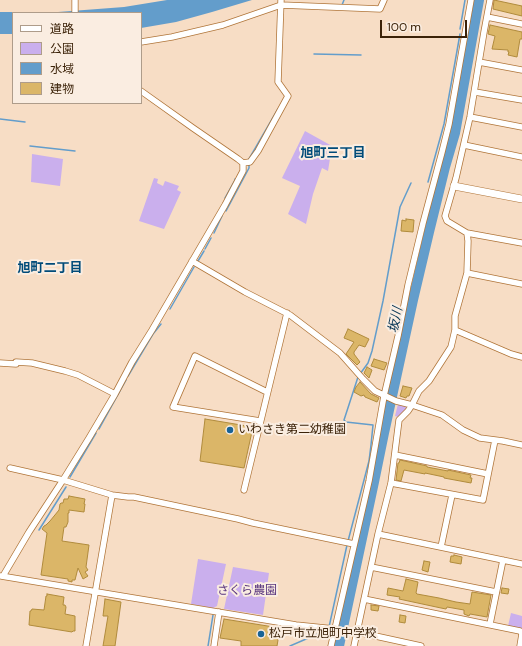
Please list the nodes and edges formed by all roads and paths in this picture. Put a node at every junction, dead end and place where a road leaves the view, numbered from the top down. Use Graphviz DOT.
graph roads {
  1 [pos="75,0"];
  2 [pos="384,0"];
  3 [pos="470,0"];
  4 [pos="490,0"];
  5 [pos="281,3"];
  6 [pos="75,12"];
  7 [pos="487,17"];
  8 [pos="522,24"];
  9 [pos="142,42"];
  10 [pos="479,62"];
  11 [pos="522,70"];
  12 [pos="142,92"];
  13 [pos="475,92"];
  14 [pos="522,100"];
  15 [pos="470,117"];
  16 [pos="522,127"];
  17 [pos="464,145"];
  18 [pos="522,156"];
  19 [pos="243,163"];
  20 [pos="454,186"];
  21 [pos="522,199"];
  22 [pos="467,233"];
  23 [pos="522,243"];
  24 [pos="192,261"];
  25 [pos="467,272"];
  26 [pos="522,284"];
  27 [pos="287,313"];
  28 [pos="455,330"];
  29 [pos="522,358"];
  30 [pos="0,363"];
  31 [pos="268,392"];
  32 [pos="115,394"];
  33 [pos="384,396"];
  34 [pos="412,405"];
  35 [pos="260,421"];
  36 [pos="495,440"];
  37 [pos="522,444"];
  38 [pos="395,456"];
  39 [pos="10,468"];
  40 [pos="488,474"];
  41 [pos="63,480"];
  42 [pos="392,483"];
  43 [pos="244,490"];
  44 [pos="112,495"];
  45 [pos="452,495"];
  46 [pos="378,534"];
  47 [pos="350,544"];
  48 [pos="441,547"];
  49 [pos="503,560"];
  50 [pos="522,564"];
  51 [pos="371,567"];
  52 [pos="1,576"];
  53 [pos="95,591"];
  54 [pos="496,592"];
  55 [pos="364,599"];
  56 [pos="219,612"];
  57 [pos="490,624"];
  58 [pos="330,629"];
  59 [pos="357,632"];
  60 [pos="522,634"];
  61 [pos="398,644"];
  62 [pos="86,646"];
  63 [pos="214,646"];
  64 [pos="331,646"];
  65 [pos="354,646"];
  66 [pos="421,646"];
  67 [pos="520,646"];
  1 -- 6 [label="street"];
  2 -- 5 [label="street"];
  3 -- 33 [label="street"];
  4 -- 7 [label="street"];
  5 -- 9 [label="street"];
  5 -- 19 [label="street"];
  7 -- 8 [label="street"];
  7 -- 10 [label="street"];
  10 -- 11 [label="street"];
  10 -- 13 [label="street"];
  12 -- 19 [label="street"];
  13 -- 14 [label="street"];
  13 -- 15 [label="street"];
  15 -- 16 [label="street"];
  15 -- 17 [label="street"];
  17 -- 18 [label="street"];
  17 -- 20 [label="street"];
  19 -- 24 [label="street"];
  20 -- 21 [label="street"];
  20 -- 22 [label="street"];
  22 -- 23 [label="street"];
  22 -- 25 [label="street"];
  24 -- 27 [label="street"];
  24 -- 32 [label="street"];
  25 -- 26 [label="street"];
  25 -- 28 [label="street"];
  27 -- 31 [label="street"];
  27 -- 33 [label="street"];
  28 -- 29 [label="street"];
  28 -- 34 [label="street"];
  30 -- 32 [label="street"];
  31 -- 35 [label="street"];
  31 -- 35 [label="street"];
  32 -- 41 [label="street"];
  33 -- 34 [label="street"];
  33 -- 47 [label="street"];
  34 -- 36 [label="street"];
  34 -- 38 [label="street"];
  35 -- 43 [label="street"];
  36 -- 37 [label="street"];
  36 -- 40 [label="street"];
  38 -- 40 [label="street"];
  38 -- 42 [label="street"];
  39 -- 41 [label="street"];
  40 -- 45 [label="street"];
  41 -- 44 [label="street"];
  41 -- 52 [label="street"];
  42 -- 45 [label="street"];
  42 -- 46 [label="street"];
  44 -- 47 [label="street"];
  44 -- 53 [label="street"];
  45 -- 48 [label="street"];
  46 -- 48 [label="street"];
  46 -- 51 [label="street"];
  47 -- 58 [label="street"];
  48 -- 49 [label="street"];
  49 -- 50 [label="street"];
  49 -- 54 [label="street"];
  51 -- 54 [label="street"];
  51 -- 55 [label="street"];
  52 -- 53 [label="street"];
  53 -- 56 [label="street"];
  53 -- 62 [label="street"];
  54 -- 57 [label="street"];
  55 -- 57 [label="street"];
  55 -- 59 [label="street"];
  56 -- 58 [label="street"];
  56 -- 63 [label="street"];
  57 -- 60 [label="street"];
  58 -- 64 [label="street"];
  59 -- 61 [label="street"];
  59 -- 65 [label="street"];
  60 -- 67 [label="street"];
  61 -- 66 [label="street"];
}
